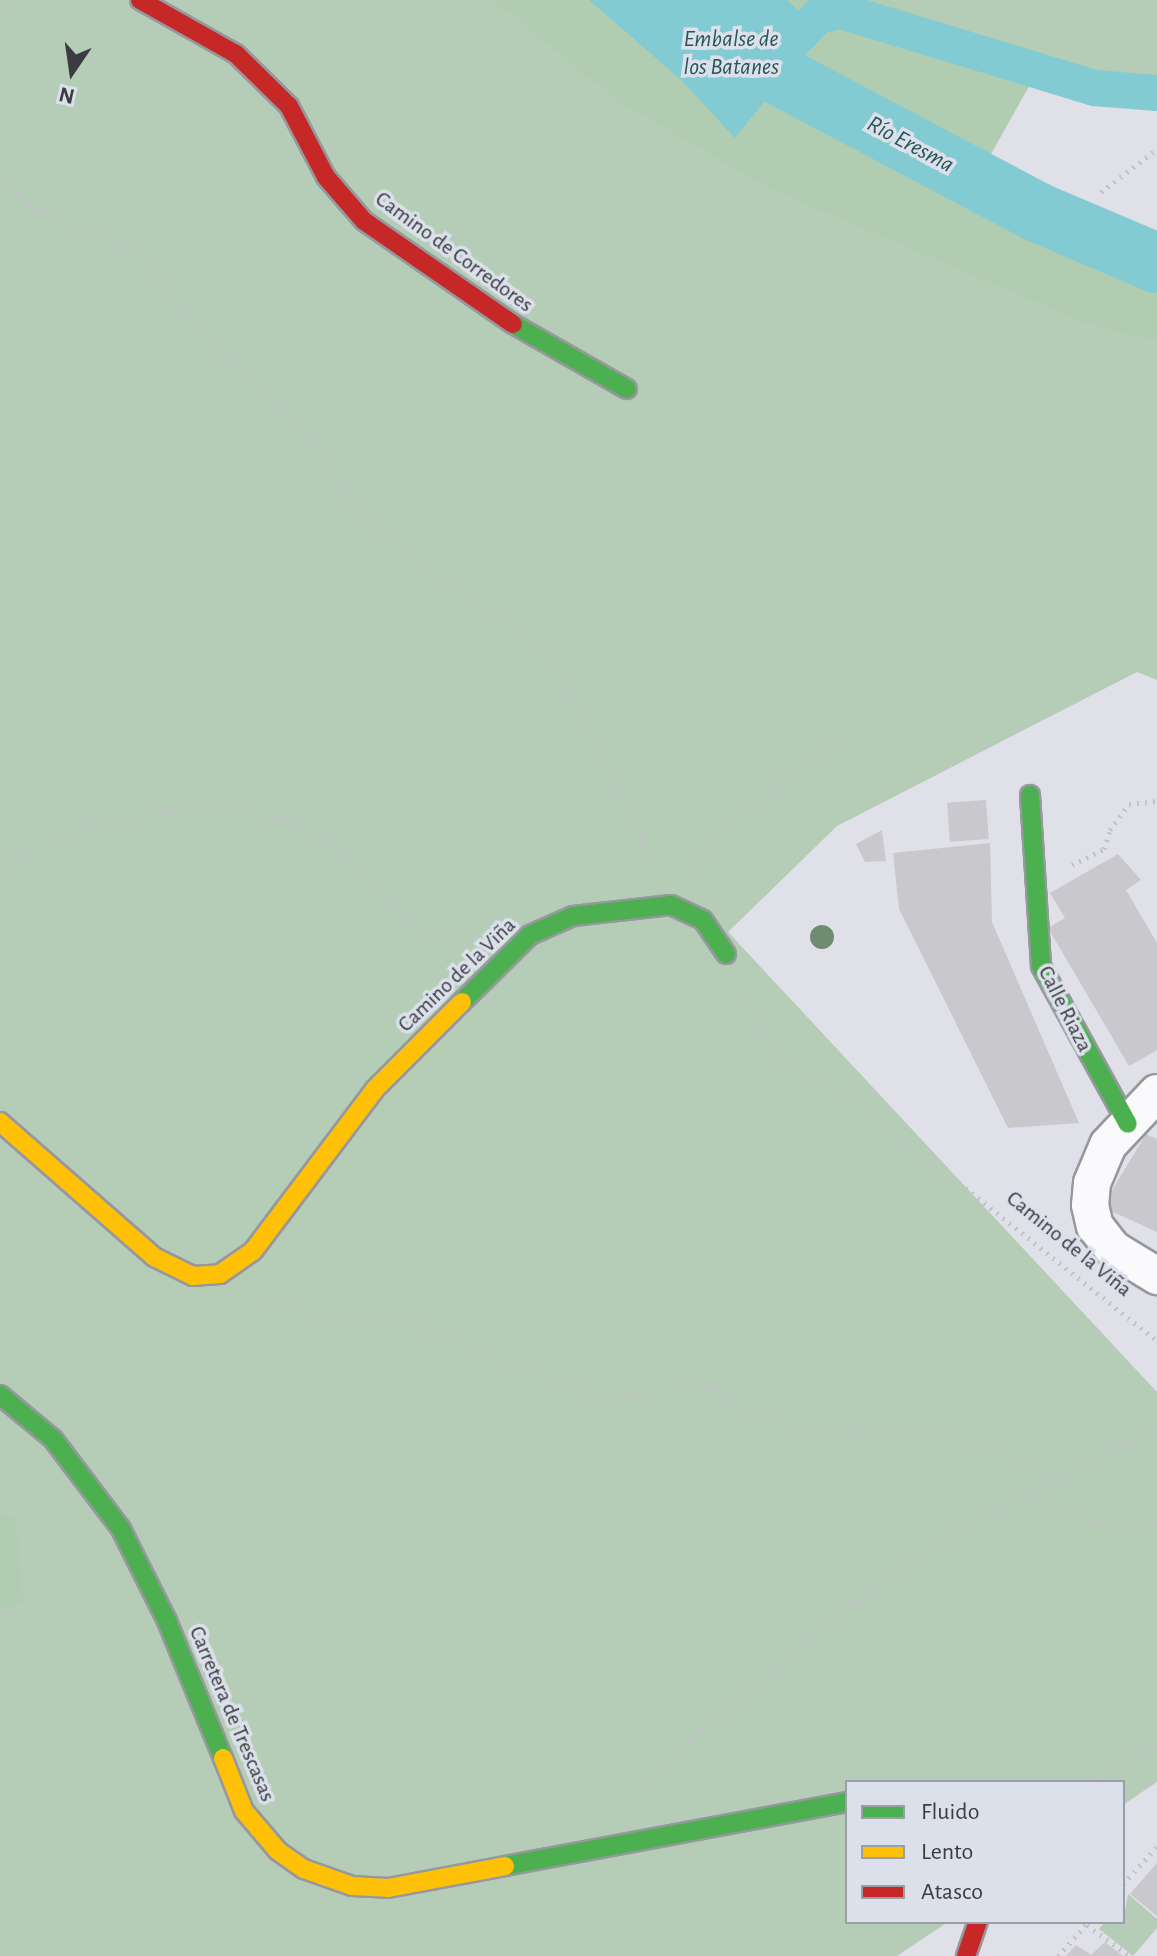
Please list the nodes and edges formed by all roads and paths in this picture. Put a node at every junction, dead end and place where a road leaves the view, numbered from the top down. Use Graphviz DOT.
graph roads {
  1 [pos="12,0"];
  2 [pos="140,0"];
  3 [pos="0,21"];
  4 [pos="1157,149"];
  5 [pos="0,176"];
  6 [pos="1101,192"];
  7 [pos="627,389"];
  8 [pos="856,733"];
  9 [pos="1030,795"];
  10 [pos="1157,801"];
  11 [pos="0,867"];
  12 [pos="1032,886"];
  13 [pos="635,905"];
  14 [pos="657,905"];
  15 [pos="517,945"];
  16 [pos="726,954"];
  17 [pos="1157,1093"];
  18 [pos="0,1122"];
  19 [pos="1128,1124"];
  20 [pos="220,1274"];
  21 [pos="1157,1276"];
  22 [pos="1157,1341"];
  23 [pos="0,1395"];
  24 [pos="1157,1426"];
  25 [pos="1059,1479"];
  26 [pos="1035,1490"];
  27 [pos="1157,1524"];
  28 [pos="1157,1745"];
  29 [pos="1140,1752"];
  30 [pos="1157,1752"];
  31 [pos="1087,1780"];
  32 [pos="845,1802"];
  33 [pos="629,1841"];
  34 [pos="1157,1847"];
  35 [pos="1125,1882"];
  36 [pos="977,1924"];
  37 [pos="1087,1924"];
  38 [pos="1089,1924"];
  39 [pos="966,1956"];
  40 [pos="1058,1956"];
  41 [pos="1130,1956"];
  1 -- 3 [label="path"];
  2 -- 7 [label="street, Camino de Corredores"];
  4 -- 6 [label="path"];
  5 -- 13 [label="path"];
  8 -- 14 [label="path"];
  9 -- 12 [label="street, Calle Riaza"];
  10 -- 12 [label="path"];
  11 -- 15 [label="path"];
  12 -- 19 [label="street, Calle Riaza"];
  13 -- 14 [label="street, Camino de la Viña"];
  13 -- 15 [label="street, Camino de la Viña"];
  14 -- 16 [label="street, Camino de la Viña"];
  15 -- 20 [label="street, Camino de la Viña"];
  16 -- 22 [label="path, Camino de la Viña"];
  17 -- 19 [label="street"];
  18 -- 20 [label="street"];
  19 -- 21 [label="street"];
  20 -- 25 [label="path"];
  23 -- 33 [label="street, Carretera de Trescasas"];
  24 -- 25 [label="path"];
  25 -- 26 [label="path"];
  26 -- 27 [label="path"];
  26 -- 33 [label="path"];
  28 -- 29 [label="path"];
  29 -- 30 [label="path"];
  29 -- 31 [label="path"];
  32 -- 33 [label="street, Carretera de Trescasas"];
  34 -- 35 [label="path"];
  36 -- 39 [label="street"];
  37 -- 40 [label="path"];
  38 -- 41 [label="path"];
}
